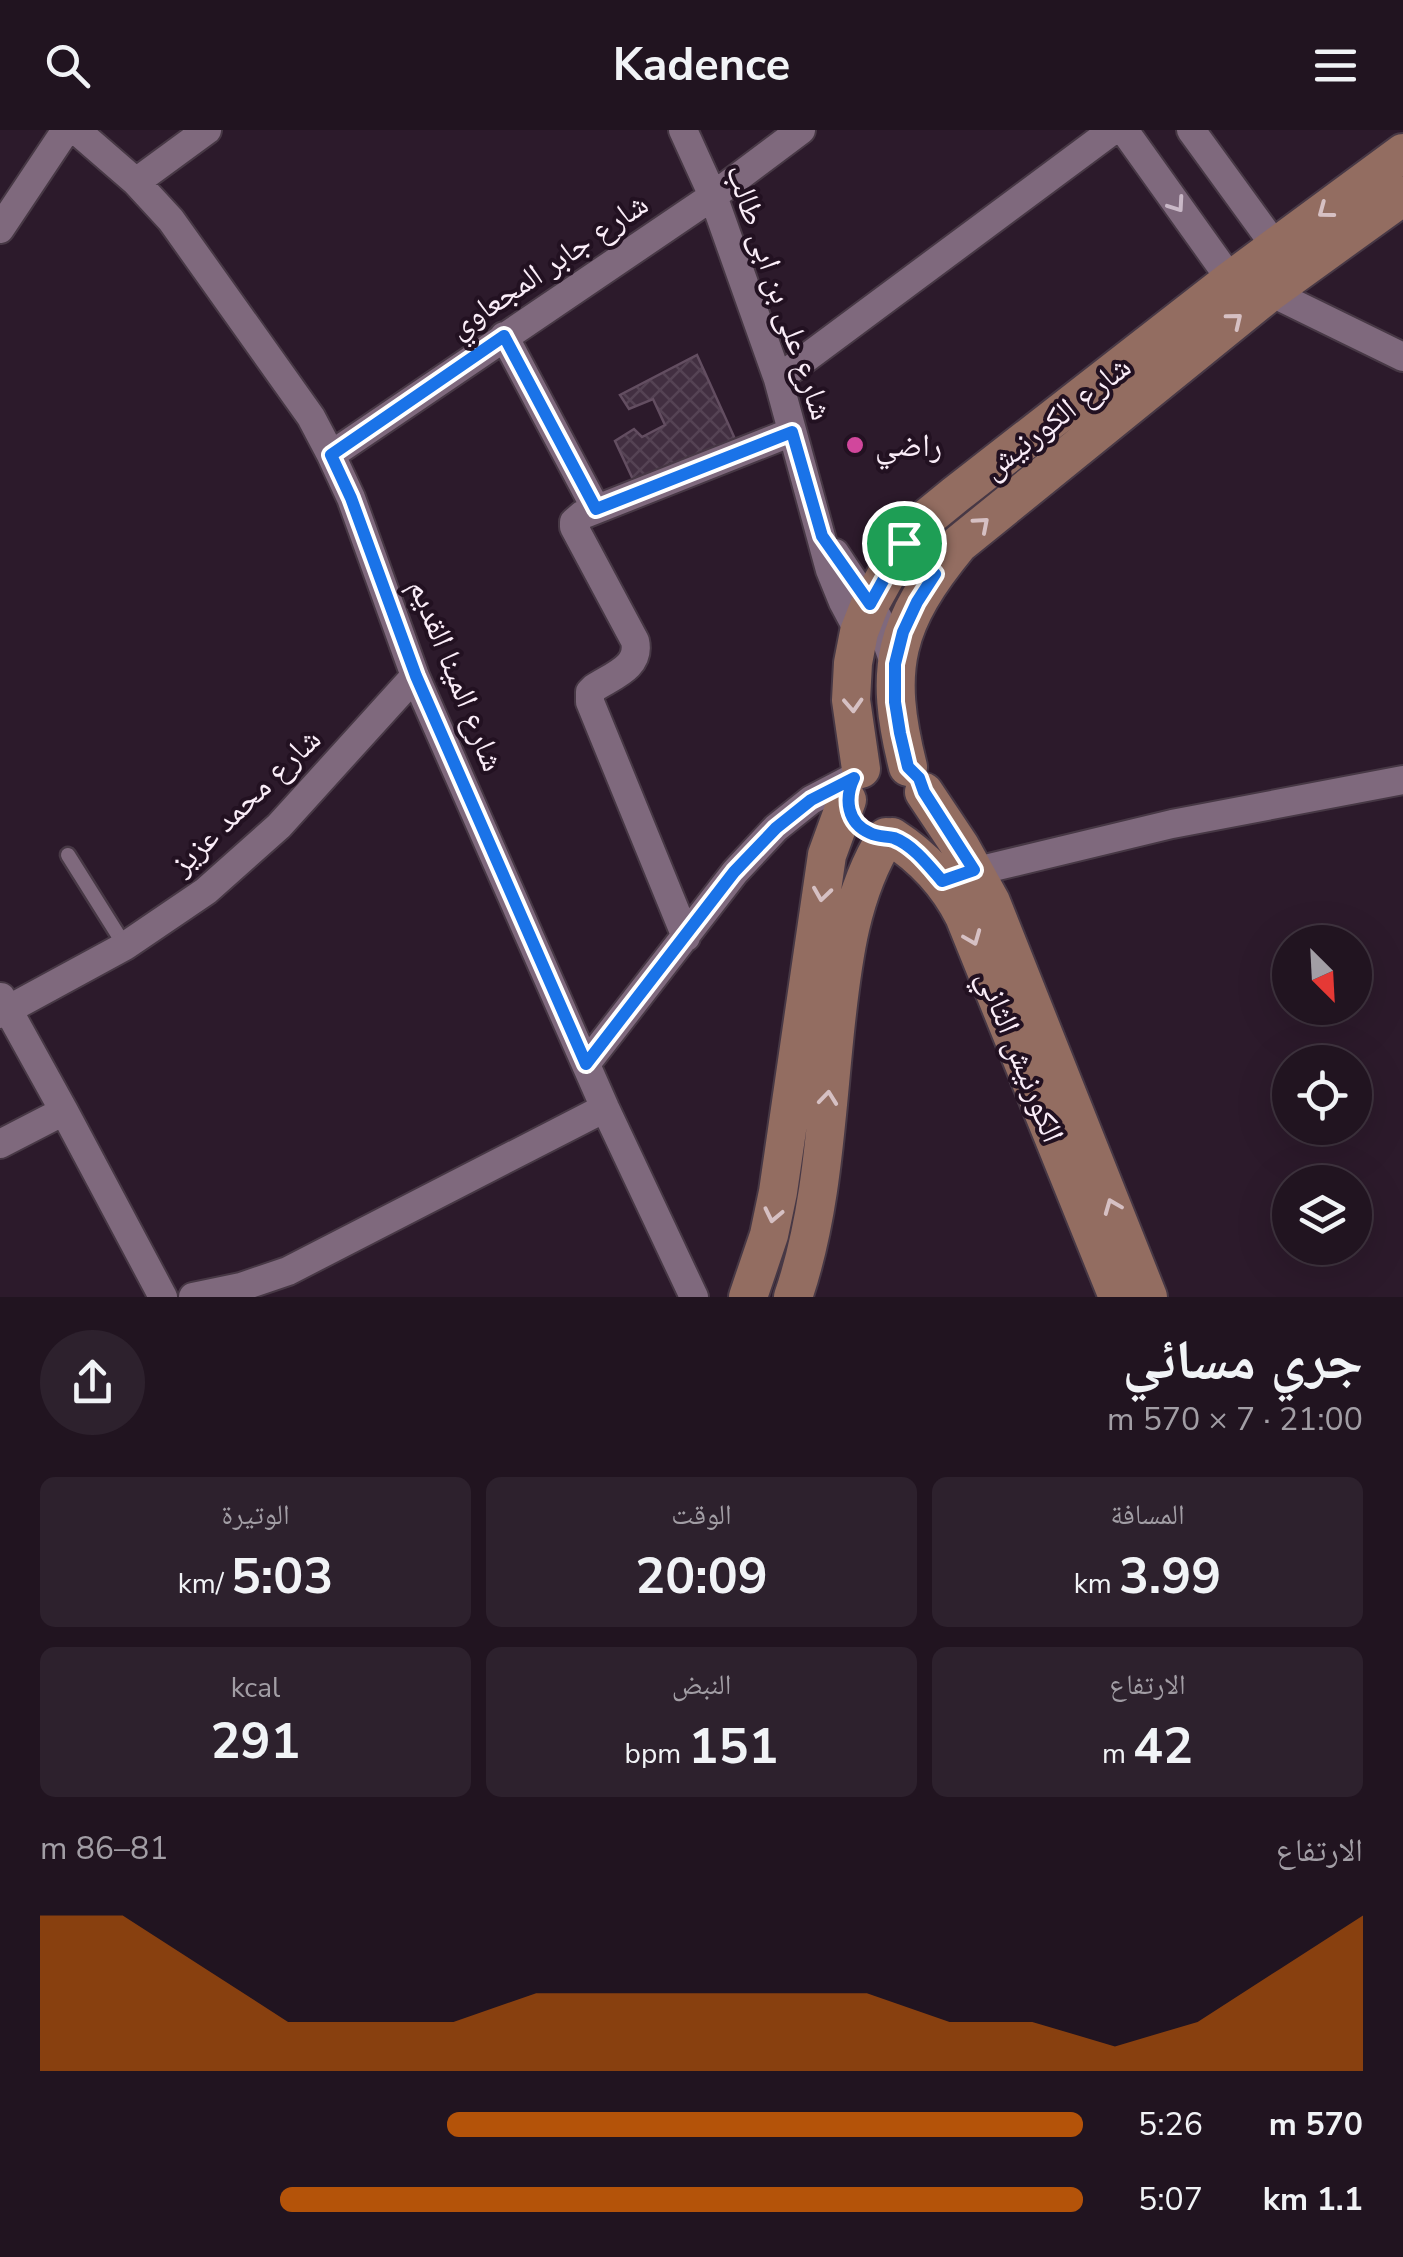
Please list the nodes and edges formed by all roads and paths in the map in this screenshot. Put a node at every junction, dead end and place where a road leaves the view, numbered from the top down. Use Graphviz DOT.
graph roads {
  1 [pos="66,130"];
  2 [pos="76,130"];
  3 [pos="207,130"];
  4 [pos="683,130"];
  5 [pos="801,130"];
  6 [pos="1113,130"];
  7 [pos="1124,130"];
  8 [pos="1192,130"];
  9 [pos="1403,153"];
  10 [pos="136,182"];
  11 [pos="713,196"];
  12 [pos="1403,196"];
  13 [pos="0,229"];
  14 [pos="1276,247"];
  15 [pos="1231,280"];
  16 [pos="1270,292"];
  17 [pos="504,336"];
  18 [pos="1403,356"];
  19 [pos="778,379"];
  20 [pos="792,432"];
  21 [pos="331,455"];
  22 [pos="596,509"];
  23 [pos="904,543"];
  24 [pos="926,588"];
  25 [pos="864,617"];
  26 [pos="895,664"];
  27 [pos="416,676"];
  28 [pos="916,780"];
  29 [pos="1403,780"];
  30 [pos="854,783"];
  31 [pos="889,837"];
  32 [pos="68,855"];
  33 [pos="948,871"];
  34 [pos="686,937"];
  35 [pos="125,946"];
  36 [pos="3,1007"];
  37 [pos="586,1064"];
  38 [pos="604,1108"];
  39 [pos="64,1111"];
  40 [pos="0,1144"];
  41 [pos="274,1288"];
  42 [pos="163,1297"];
  43 [pos="193,1297"];
  44 [pos="694,1297"];
  45 [pos="748,1297"];
  46 [pos="793,1297"];
  47 [pos="1118,1297"];
  48 [pos="1148,1297"];
  1 -- 13 [label="street"];
  2 -- 10 [label="street, شارع المينا القديم"];
  3 -- 10 [label="street"];
  4 -- 11 [label="street, شارع على بن ابى طالب"];
  5 -- 11 [label="street, شارع جابر المجعاوي"];
  6 -- 19 [label="street"];
  7 -- 15 [label="street, one-way"];
  8 -- 14 [label="street"];
  9 -- 14 [label="street, شارع الكورنيش, one-way"];
  10 -- 21 [label="street, شارع المينا القديم"];
  11 -- 17 [label="street, شارع جابر المجعاوي"];
  11 -- 19 [label="street, شارع على بن ابى طالب"];
  12 -- 16 [label="street, شارع الكورنيش"];
  14 -- 15 [label="street, شارع الكورنيش"];
  15 -- 23 [label="street, شارع الكورنيش"];
  16 -- 18 [label="street"];
  24 -- 16 [label="street, شارع الكورنيش, one-way"];
  17 -- 21 [label="street, شارع جابر المجعاوي"];
  17 -- 22 [label="street"];
  19 -- 20 [label="street, شارع على بن ابى طالب"];
  20 -- 22 [label="street"];
  20 -- 25 [label="street, شارع على بن ابى طالب"];
  21 -- 27 [label="street, شارع المينا القديم"];
  22 -- 34 [label="street"];
  23 -- 24 [label="street"];
  23 -- 25 [label="street, شارع الكورنيش"];
  24 -- 25 [label="street"];
  24 -- 26 [label="street, شارع الكورنيش"];
  25 -- 26 [label="street, شارع على بن ابى طالب"];
  25 -- 30 [label="street, شارع الكورنيش, one-way"];
  26 -- 28 [label="street, شارع الكورنيش"];
  27 -- 35 [label="street, شارع محمد عزيز"];
  27 -- 37 [label="street, شارع المينا القديم"];
  28 -- 30 [label="street"];
  28 -- 31 [label="street"];
  28 -- 33 [label="street"];
  29 -- 33 [label="street"];
  30 -- 31 [label="street"];
  30 -- 34 [label="street"];
  30 -- 45 [label="street, شارع الكورنيش, one-way"];
  31 -- 33 [label="street, الكورنيش الثاني"];
  46 -- 31 [label="street, one-way"];
  32 -- 35 [label="lane"];
  33 -- 47 [label="street, الكورنيش الثاني, one-way"];
  48 -- 33 [label="street, one-way"];
  34 -- 37 [label="street"];
  35 -- 36 [label="street, شارع محمد عزيز"];
  36 -- 39 [label="street"];
  37 -- 38 [label="street, شارع المينا القديم"];
  38 -- 41 [label="street"];
  38 -- 44 [label="street, شارع المينا القديم"];
  39 -- 40 [label="street"];
  39 -- 42 [label="street"];
  41 -- 43 [label="street"];
}
